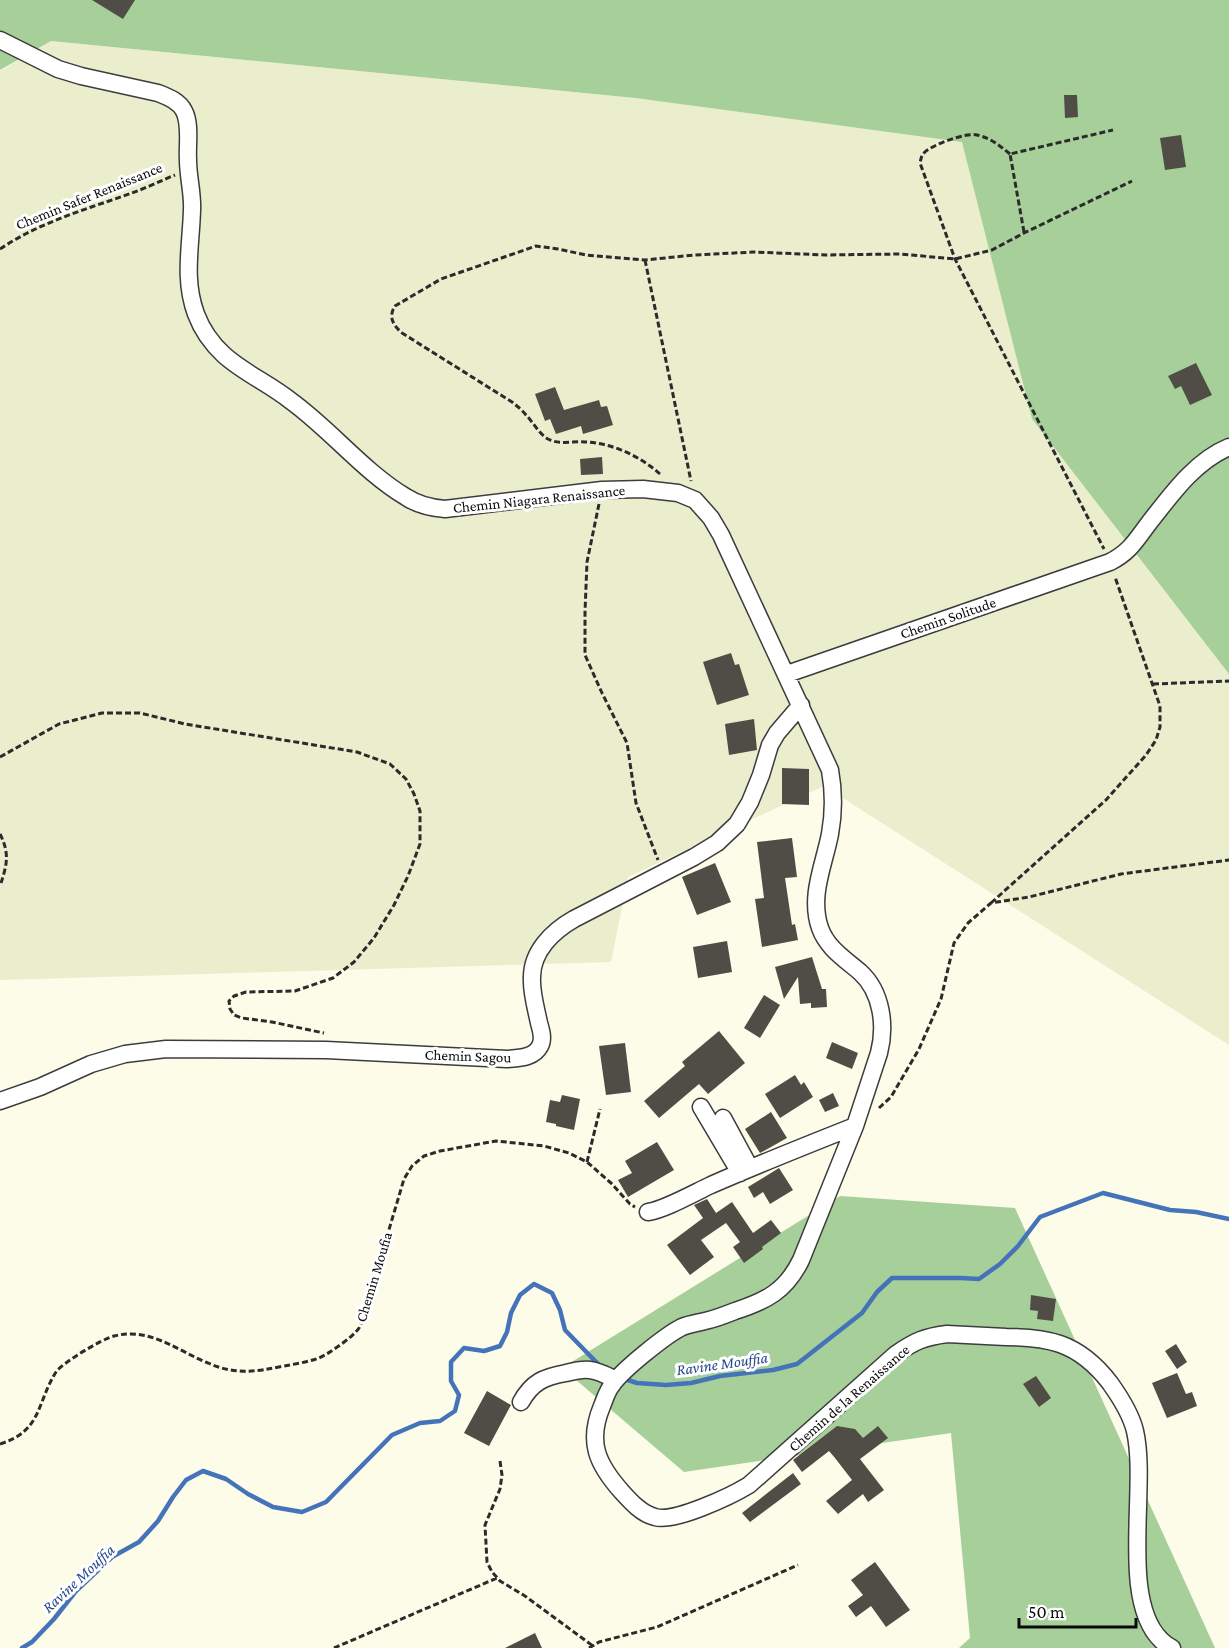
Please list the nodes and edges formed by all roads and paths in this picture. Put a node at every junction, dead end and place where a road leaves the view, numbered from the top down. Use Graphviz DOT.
graph roads {
  1 [pos="0,40"];
  2 [pos="1113,130"];
  3 [pos="1010,154"];
  4 [pos="188,169"];
  5 [pos="1132,182"];
  6 [pos="1024,233"];
  7 [pos="0,249"];
  8 [pos="955,259"];
  9 [pos="645,260"];
  10 [pos="1229,447"];
  11 [pos="602,490"];
  12 [pos="678,493"];
  13 [pos="695,500"];
  14 [pos="1110,562"];
  15 [pos="787,674"];
  16 [pos="1229,681"];
  17 [pos="1153,684"];
  18 [pos="801,705"];
  19 [pos="0,757"];
  20 [pos="0,834"];
  21 [pos="1229,860"];
  22 [pos="663,873"];
  23 [pos="0,886"];
  24 [pos="991,903"];
  25 [pos="328,1033"];
  26 [pos="0,1101"];
  27 [pos="701,1107"];
  28 [pos="600,1109"];
  29 [pos="723,1118"];
  30 [pos="855,1126"];
  31 [pos="587,1162"];
  32 [pos="745,1170"];
  33 [pos="648,1212"];
  34 [pos="616,1380"];
  35 [pos="521,1402"];
  36 [pos="0,1444"];
  37 [pos="500,1461"];
  38 [pos="798,1565"];
  39 [pos="497,1578"];
  40 [pos="591,1647"];
  41 [pos="334,1648"];
  42 [pos="1172,1648"];
  1 -- 4 [label="street, Chemin Niagara Renaissance"];
  2 -- 3 [label="path"];
  3 -- 6 [label="path"];
  3 -- 8 [label="path"];
  4 -- 7 [label="path, Chemin Safer Renaissance"];
  4 -- 11 [label="street, Chemin Niagara Renaissance"];
  5 -- 6 [label="path"];
  6 -- 8 [label="path"];
  8 -- 9 [label="path"];
  8 -- 14 [label="path"];
  9 -- 12 [label="path"];
  9 -- 13 [label="path"];
  10 -- 14 [label="street, Chemin Solitude"];
  11 -- 12 [label="street, Chemin Niagara Renaissance"];
  11 -- 22 [label="path"];
  12 -- 13 [label="street, Chemin Niagara Renaissance"];
  13 -- 15 [label="street, Chemin Niagara Renaissance"];
  14 -- 15 [label="street, Chemin Solitude"];
  14 -- 17 [label="path"];
  15 -- 18 [label="street, Chemin de la Renaissance"];
  16 -- 17 [label="path"];
  17 -- 24 [label="path"];
  18 -- 22 [label="street, Chemin Sagou"];
  18 -- 30 [label="street, Chemin de la Renaissance"];
  19 -- 25 [label="path"];
  20 -- 23 [label="path"];
  21 -- 24 [label="path"];
  22 -- 26 [label="street, Chemin Sagou"];
  24 -- 30 [label="path"];
  27 -- 32 [label="street"];
  28 -- 31 [label="path"];
  29 -- 32 [label="street"];
  30 -- 32 [label="street"];
  30 -- 34 [label="street, Chemin de la Renaissance"];
  31 -- 33 [label="path, Chemin Moufia"];
  31 -- 36 [label="path, Chemin Moufia"];
  32 -- 33 [label="street"];
  34 -- 35 [label="street"];
  34 -- 42 [label="street, Chemin de la Renaissance"];
  37 -- 39 [label="path"];
  38 -- 40 [label="path"];
  39 -- 40 [label="path"];
  39 -- 41 [label="path"];
}
